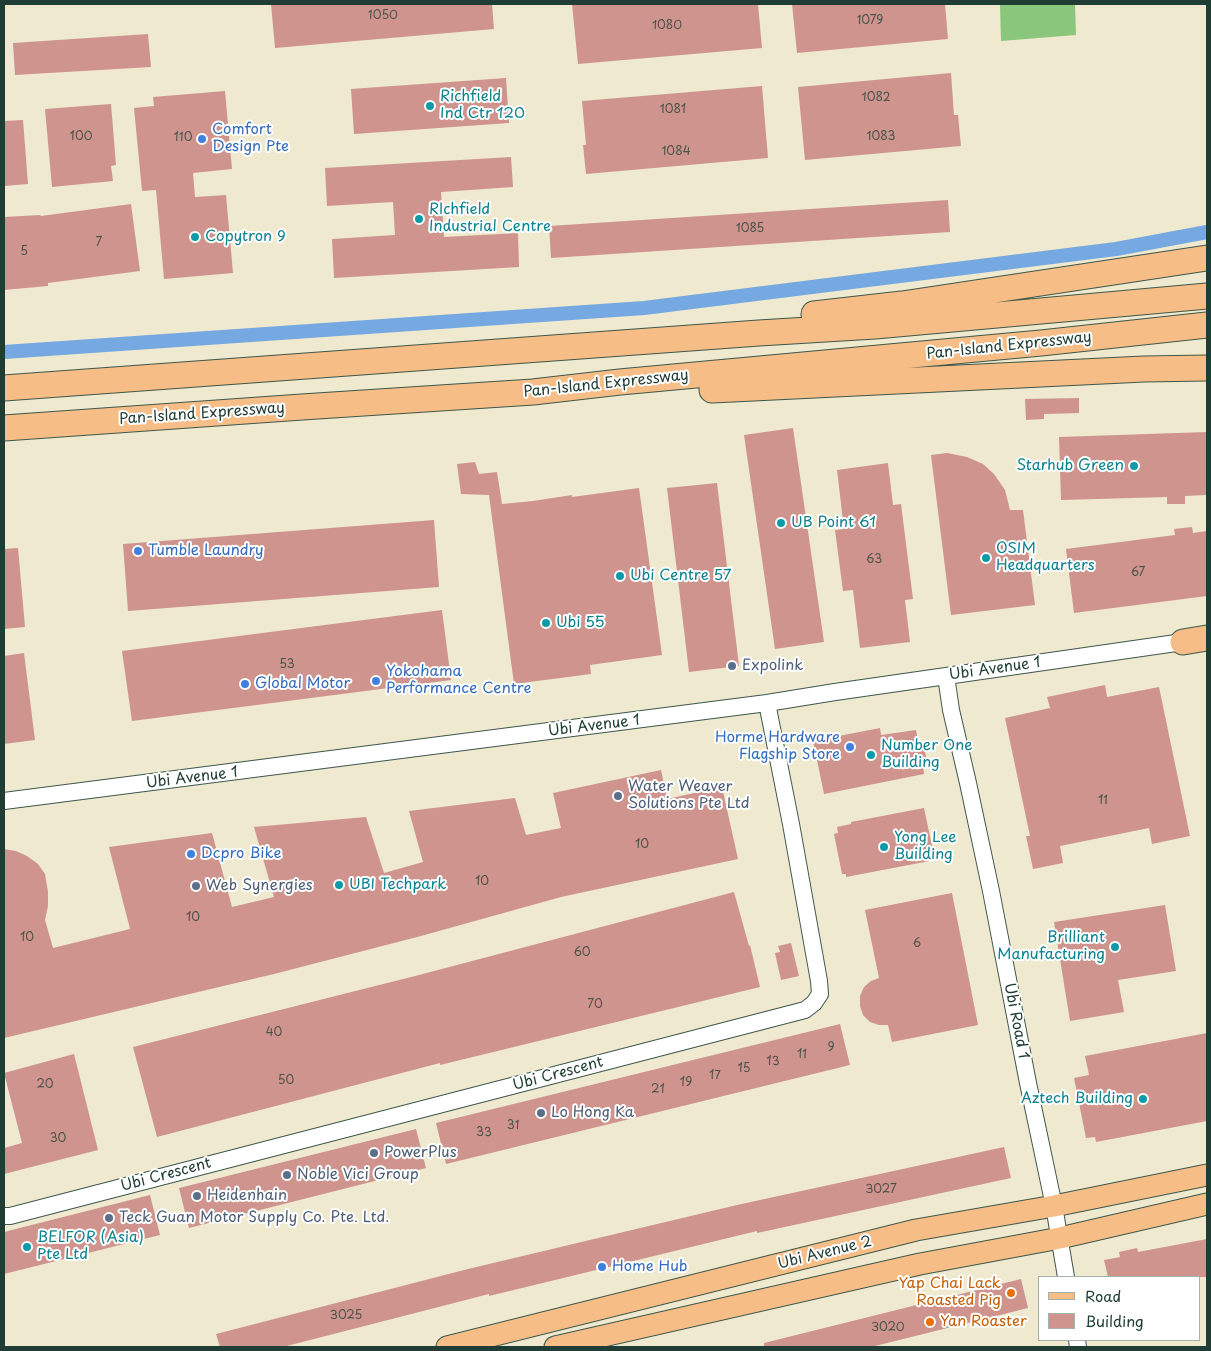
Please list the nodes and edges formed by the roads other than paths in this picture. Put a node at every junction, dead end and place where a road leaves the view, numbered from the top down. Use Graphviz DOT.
graph roads {
  1 [pos="1207,258"];
  2 [pos="1207,296"];
  3 [pos="1207,325"];
  4 [pos="759,333"];
  5 [pos="1207,368"];
  6 [pos="1144,369"];
  7 [pos="1207,373"];
  8 [pos="4,388"];
  9 [pos="532,392"];
  10 [pos="4,428"];
  11 [pos="1207,638"];
  12 [pos="1183,642"];
  13 [pos="946,676"];
  14 [pos="767,703"];
  15 [pos="4,801"];
  16 [pos="1207,1175"];
  17 [pos="1207,1204"];
  18 [pos="1054,1206"];
  19 [pos="4,1216"];
  20 [pos="1060,1238"];
  21 [pos="1066,1276"];
  22 [pos="447,1347"];
  23 [pos="555,1347"];
  1 -- 4 [label="highway"];
  2 -- 4 [label="highway, Pan-Island Expressway"];
  3 -- 9 [label="highway, Pan-Island Expressway"];
  4 -- 8 [label="highway, Pan-Island Expressway"];
  5 -- 6 [label="highway"];
  6 -- 7 [label="highway"];
  6 -- 9 [label="highway"];
  9 -- 10 [label="highway, Pan-Island Expressway"];
  11 -- 12 [label="highway"];
  12 -- 13 [label="street, Ubi Avenue 1"];
  13 -- 14 [label="street, Ubi Avenue 1"];
  13 -- 18 [label="street, Ubi Road 1"];
  14 -- 15 [label="street, Ubi Avenue 1"];
  14 -- 19 [label="street, Ubi Crescent"];
  16 -- 18 [label="main road, Ubi Avenue 2"];
  17 -- 20 [label="main road, Ubi Avenue 2"];
  18 -- 20 [label="street, Ubi Road 1"];
  18 -- 22 [label="main road, Ubi Avenue 2"];
  20 -- 21 [label="street, Ubi Road 1"];
  20 -- 23 [label="main road, Ubi Avenue 2"];
}
